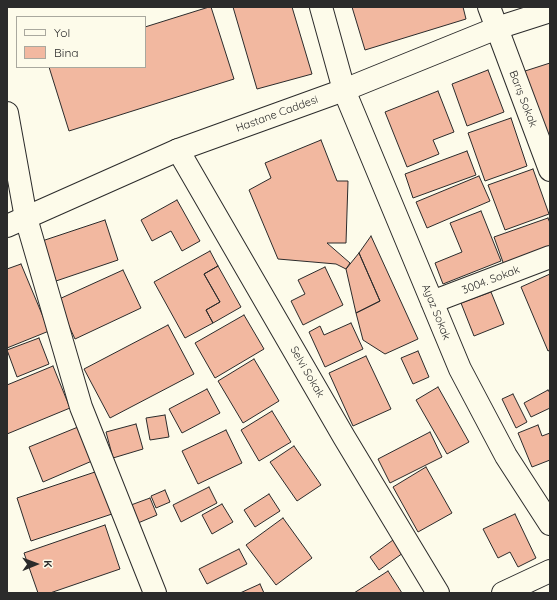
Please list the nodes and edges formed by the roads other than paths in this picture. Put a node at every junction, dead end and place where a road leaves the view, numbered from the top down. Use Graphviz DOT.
graph roads {
  1 [pos="321,7"];
  2 [pos="489,7"];
  3 [pos="550,11"];
  4 [pos="497,28"];
  5 [pos="344,90"];
  6 [pos="7,113"];
  7 [pos="178,150"];
  8 [pos="550,170"];
  9 [pos="16,222"];
  10 [pos="550,257"];
  11 [pos="432,302"];
  12 [pos="550,524"];
  13 [pos="550,571"];
  14 [pos="155,593"];
  15 [pos="438,593"];
  16 [pos="504,593"];
  1 -- 5 [label="street, Ayaz Sokak"];
  2 -- 4 [label="street, Barış Sokak"];
  3 -- 4 [label="street, Hastane Caddesi"];
  4 -- 5 [label="street, Hastane Caddesi"];
  4 -- 8 [label="street, Barış Sokak"];
  5 -- 7 [label="street, Hastane Caddesi"];
  5 -- 11 [label="street, Ayaz Sokak"];
  6 -- 9 [label="street"];
  7 -- 9 [label="street, Hastane Caddesi"];
  7 -- 15 [label="street, Selvi Sokak"];
  9 -- 14 [label="street"];
  10 -- 11 [label="street, 3004. Sokak"];
  11 -- 12 [label="street, Ayaz Sokak"];
  13 -- 16 [label="street"];
}
